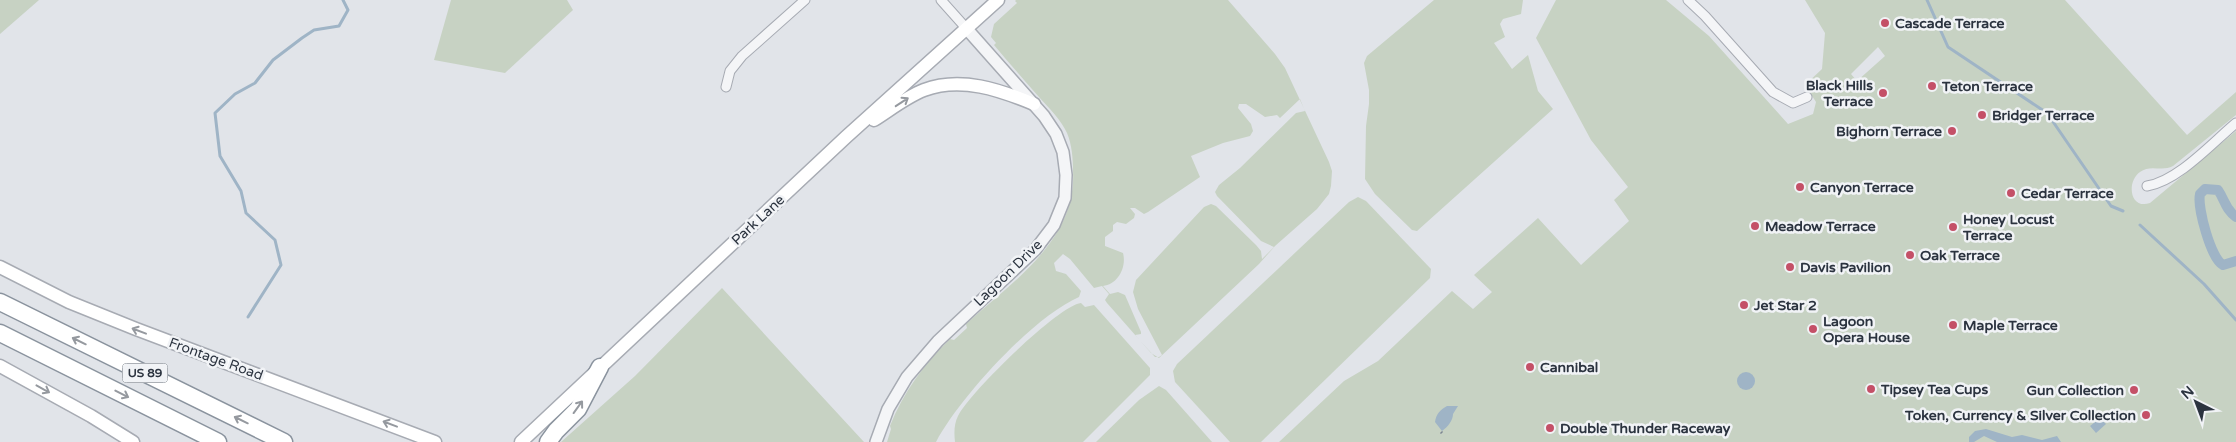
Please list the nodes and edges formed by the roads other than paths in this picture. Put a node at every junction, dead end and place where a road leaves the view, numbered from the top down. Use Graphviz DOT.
graph roads {
  1 [pos="805,0"];
  2 [pos="941,0"];
  3 [pos="998,0"];
  4 [pos="1688,0"];
  5 [pos="966,28"];
  6 [pos="726,87"];
  7 [pos="1807,97"];
  8 [pos="1034,104"];
  9 [pos="2236,123"];
  10 [pos="846,137"];
  11 [pos="2147,186"];
  12 [pos="0,267"];
  13 [pos="2,303"];
  14 [pos="0,333"];
  15 [pos="0,366"];
  16 [pos="600,367"];
  17 [pos="134,442"];
  18 [pos="218,442"];
  19 [pos="284,442"];
  20 [pos="435,442"];
  21 [pos="520,442"];
  22 [pos="548,442"];
  23 [pos="876,442"];
  1 -- 6 [label="street"];
  2 -- 5 [label="street, Lagoon Drive"];
  3 -- 5 [label="main road, Park Lane"];
  4 -- 7 [label="street"];
  5 -- 8 [label="street, Lagoon Drive"];
  5 -- 10 [label="main road, Park Lane"];
  10 -- 8 [label="main road, one-way"];
  8 -- 23 [label="street, Lagoon Drive"];
  9 -- 11 [label="street"];
  10 -- 16 [label="main road, Park Lane"];
  20 -- 12 [label="main road, Frontage Road, one-way"];
  19 -- 13 [label="highway, US 89, one-way"];
  14 -- 18 [label="highway, US 89, one-way"];
  15 -- 17 [label="main road, one-way"];
  16 -- 21 [label="main road, Park Lane"];
  22 -- 16 [label="highway, one-way"];
}
